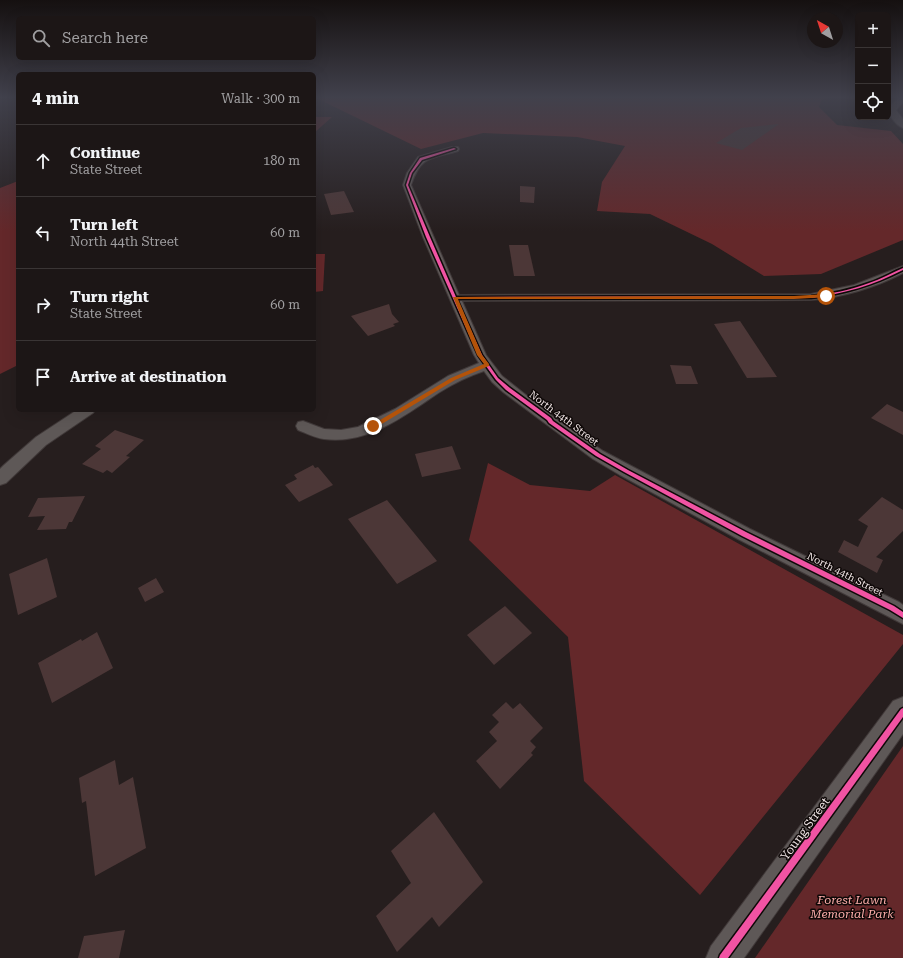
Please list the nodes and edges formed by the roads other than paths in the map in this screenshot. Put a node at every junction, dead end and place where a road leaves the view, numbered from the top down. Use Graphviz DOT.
graph roads {
  1 [pos="455,149"];
  2 [pos="903,269"];
  3 [pos="455,298"];
  4 [pos="487,364"];
  5 [pos="85,412"];
  6 [pos="304,426"];
  7 [pos="0,480"];
  8 [pos="903,615"];
  9 [pos="903,711"];
  10 [pos="723,958"];
  1 -- 3 [label="street, North 44th Street"];
  2 -- 3 [label="street"];
  3 -- 4 [label="street, North 44th Street"];
  4 -- 6 [label="street"];
  4 -- 8 [label="street, North 44th Street"];
  5 -- 7 [label="street"];
  9 -- 10 [label="street, Young Street"];
}
